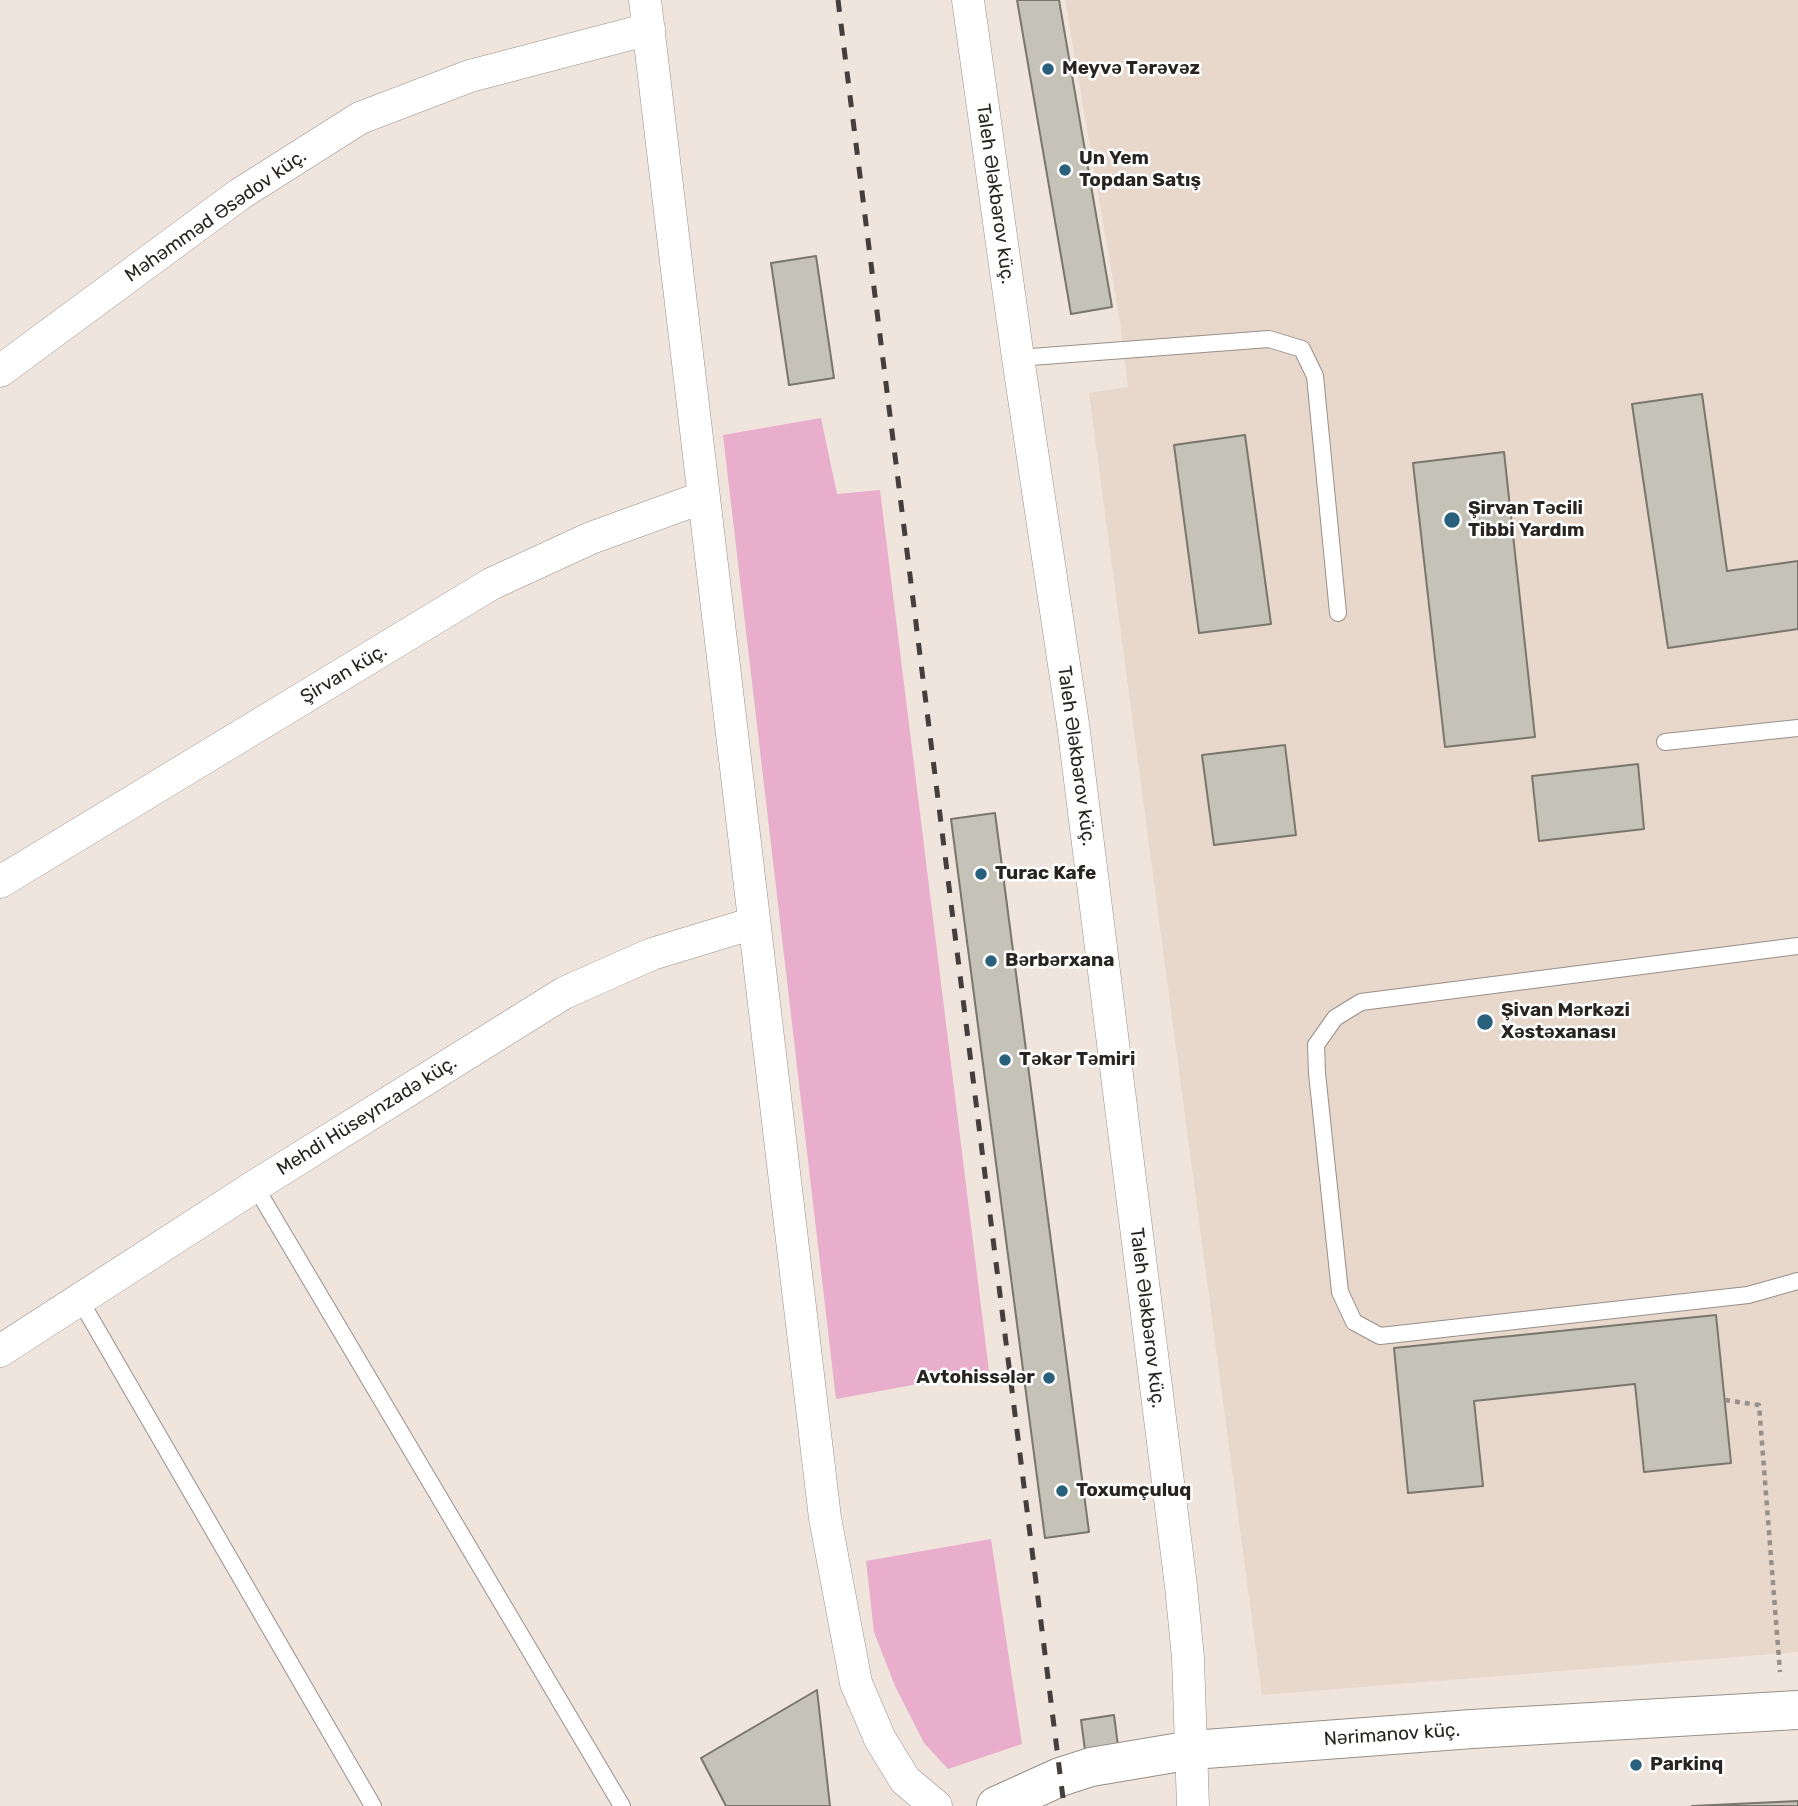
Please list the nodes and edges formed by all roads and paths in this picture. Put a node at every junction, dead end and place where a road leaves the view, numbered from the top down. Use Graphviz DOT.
graph roads {
  1 [pos="968,0"];
  2 [pos="647,15"];
  3 [pos="1018,358"];
  4 [pos="0,371"];
  5 [pos="704,497"];
  6 [pos="1338,613"];
  7 [pos="1798,728"];
  8 [pos="1665,742"];
  9 [pos="0,882"];
  10 [pos="754,923"];
  11 [pos="1798,946"];
  12 [pos="255,1186"];
  13 [pos="1798,1281"];
  14 [pos="80,1300"];
  15 [pos="0,1351"];
  16 [pos="1725,1400"];
  17 [pos="1791,1711"];
  18 [pos="1192,1750"];
  19 [pos="373,1806"];
  20 [pos="622,1806"];
  21 [pos="936,1806"];
  22 [pos="996,1806"];
  23 [pos="1193,1806"];
  1 -- 3 [label="street, Taleh Ələkbərov küç."];
  2 -- 4 [label="street, Məhəmməd Əsədov küç."];
  2 -- 5 [label="street"];
  3 -- 6 [label="lane"];
  3 -- 18 [label="street, Taleh Ələkbərov küç."];
  5 -- 9 [label="street, Şirvan küç."];
  5 -- 10 [label="street"];
  7 -- 8 [label="lane"];
  10 -- 12 [label="street, Mehdi Hüseynzadə küç."];
  10 -- 21 [label="street"];
  11 -- 13 [label="lane"];
  12 -- 14 [label="street, Mehdi Hüseynzadə küç."];
  12 -- 20 [label="lane"];
  14 -- 15 [label="street, Mehdi Hüseynzadə küç."];
  14 -- 19 [label="lane"];
  16 -- 17 [label="path"];
  17 -- 18 [label="main road, Nərimanov küç."];
  18 -- 22 [label="main road, Nərimanov küç."];
  18 -- 23 [label="street, Taleh Ələkbərov küç."];
}
